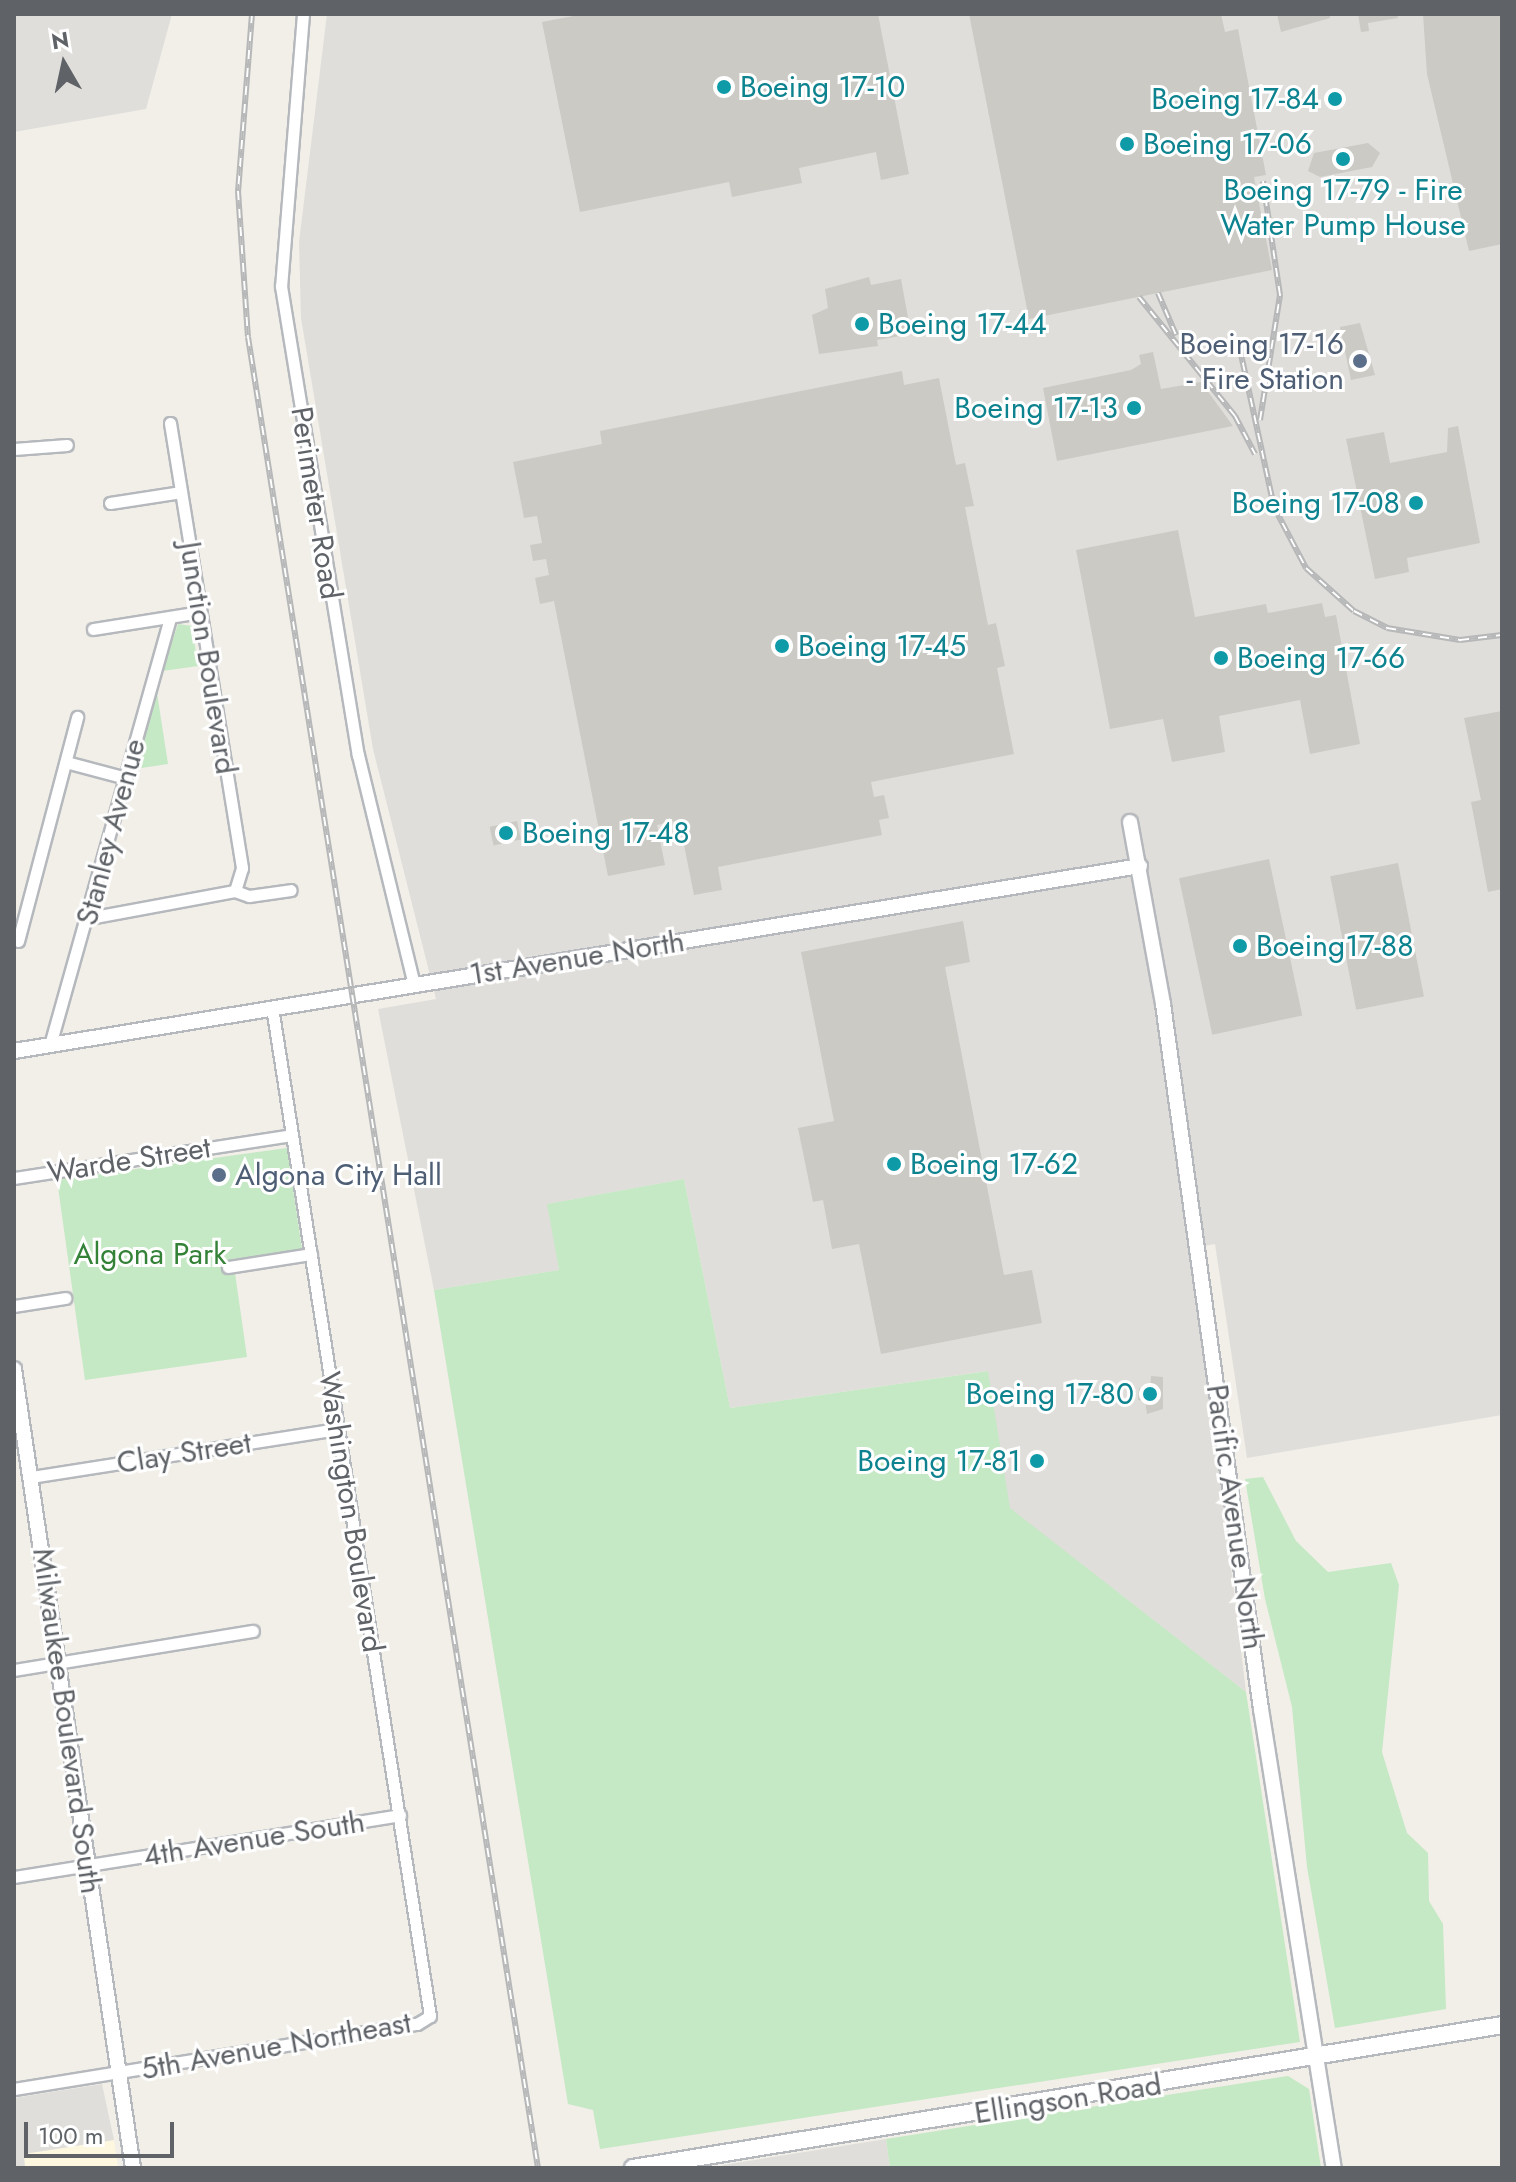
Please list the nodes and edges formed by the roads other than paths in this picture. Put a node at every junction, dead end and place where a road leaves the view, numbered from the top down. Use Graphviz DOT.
graph roads {
  1 [pos="303,14"];
  2 [pos="170,423"];
  3 [pos="67,445"];
  4 [pos="14,449"];
  5 [pos="181,492"];
  6 [pos="110,503"];
  7 [pos="200,612"];
  8 [pos="170,618"];
  9 [pos="93,629"];
  10 [pos="77,717"];
  11 [pos="66,762"];
  12 [pos="126,778"];
  13 [pos="1130,822"];
  14 [pos="1140,866"];
  15 [pos="291,890"];
  16 [pos="235,891"];
  17 [pos="89,918"];
  18 [pos="18,941"];
  19 [pos="414,985"];
  20 [pos="272,1007"];
  21 [pos="50,1045"];
  22 [pos="14,1051"];
  23 [pos="291,1135"];
  24 [pos="14,1178"];
  25 [pos="311,1254"];
  26 [pos="228,1267"];
  27 [pos="65,1298"];
  28 [pos="14,1306"];
  29 [pos="14,1369"];
  30 [pos="338,1429"];
  31 [pos="31,1477"];
  32 [pos="253,1631"];
  33 [pos="58,1662"];
  34 [pos="14,1670"];
  35 [pos="400,1815"];
  36 [pos="88,1866"];
  37 [pos="14,1877"];
  38 [pos="430,2016"];
  39 [pos="1502,2025"];
  40 [pos="1317,2060"];
  41 [pos="120,2073"];
  42 [pos="14,2089"];
  43 [pos="133,2168"];
  44 [pos="633,2168"];
  45 [pos="1334,2168"];
  1 -- 19 [label="street, Perimeter Road"];
  2 -- 5 [label="street, Junction Boulevard"];
  3 -- 4 [label="street"];
  5 -- 6 [label="street"];
  5 -- 7 [label="street, Junction Boulevard"];
  7 -- 8 [label="street"];
  7 -- 16 [label="street, Junction Boulevard"];
  8 -- 9 [label="street"];
  8 -- 12 [label="street, Stanley Avenue"];
  10 -- 11 [label="street"];
  11 -- 12 [label="street"];
  11 -- 18 [label="street"];
  12 -- 17 [label="street, Stanley Avenue"];
  13 -- 14 [label="street, Pacific Avenue North"];
  14 -- 19 [label="street, 1st Avenue North"];
  14 -- 40 [label="street, Pacific Avenue North"];
  15 -- 16 [label="street"];
  16 -- 17 [label="street"];
  17 -- 21 [label="street, Stanley Avenue"];
  19 -- 20 [label="street, 1st Avenue North"];
  20 -- 21 [label="street, 1st Avenue North"];
  20 -- 23 [label="street, Washington Boulevard"];
  21 -- 22 [label="street, 1st Avenue North"];
  23 -- 24 [label="street, Warde Street"];
  23 -- 25 [label="street, Washington Boulevard"];
  25 -- 26 [label="street"];
  25 -- 30 [label="street, Washington Boulevard"];
  27 -- 28 [label="street"];
  29 -- 31 [label="street, Milwaukee Boulevard South"];
  30 -- 31 [label="street, Clay Street"];
  30 -- 35 [label="street, Washington Boulevard"];
  31 -- 33 [label="street, Milwaukee Boulevard South"];
  32 -- 33 [label="street"];
  33 -- 34 [label="street"];
  33 -- 36 [label="street, Milwaukee Boulevard South"];
  35 -- 36 [label="street, 4th Avenue South"];
  35 -- 38 [label="street, Washington Boulevard"];
  36 -- 37 [label="street, 4th Avenue South"];
  36 -- 41 [label="street, Milwaukee Boulevard South"];
  38 -- 41 [label="street, 5th Avenue Northeast"];
  39 -- 40 [label="main road, Ellingson Road"];
  40 -- 44 [label="main road, Ellingson Road"];
  40 -- 45 [label="street, Pacific Avenue North"];
  41 -- 42 [label="street, 5th Avenue Northeast"];
  41 -- 43 [label="street, Milwaukee Boulevard South"];
}
